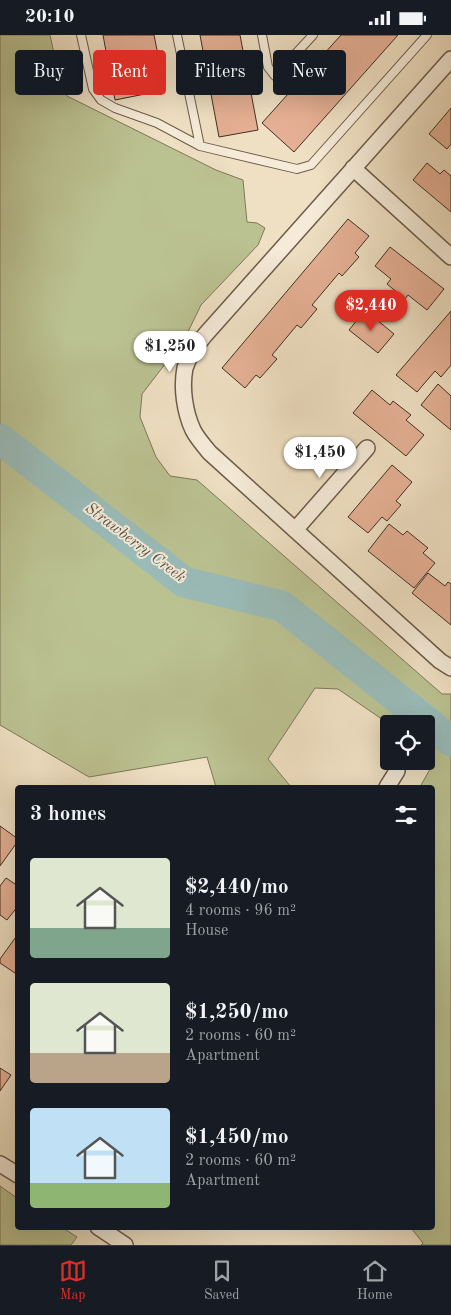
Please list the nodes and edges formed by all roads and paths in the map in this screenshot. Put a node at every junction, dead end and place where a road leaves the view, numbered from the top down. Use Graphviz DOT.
graph roads {
  1 [pos="81,35"];
  2 [pos="178,35"];
  3 [pos="262,35"];
  4 [pos="313,35"];
  5 [pos="426,35"];
  6 [pos="451,59"];
  7 [pos="200,146"];
  8 [pos="354,169"];
  9 [pos="451,257"];
  10 [pos="367,448"];
  11 [pos="295,530"];
  12 [pos="451,668"];
  13 [pos="397,771"];
  14 [pos="388,785"];
  15 [pos="0,1164"];
  16 [pos="15,1173"];
  17 [pos="105,1233"];
  18 [pos="125,1245"];
  1 -- 7 [label="lane"];
  2 -- 7 [label="lane"];
  3 -- 4 [label="lane"];
  5 -- 7 [label="lane"];
  6 -- 8 [label="street"];
  8 -- 9 [label="street"];
  8 -- 11 [label="street"];
  10 -- 11 [label="street"];
  11 -- 12 [label="street"];
  13 -- 14 [label="street"];
  15 -- 16 [label="street"];
  17 -- 18 [label="street"];
}
